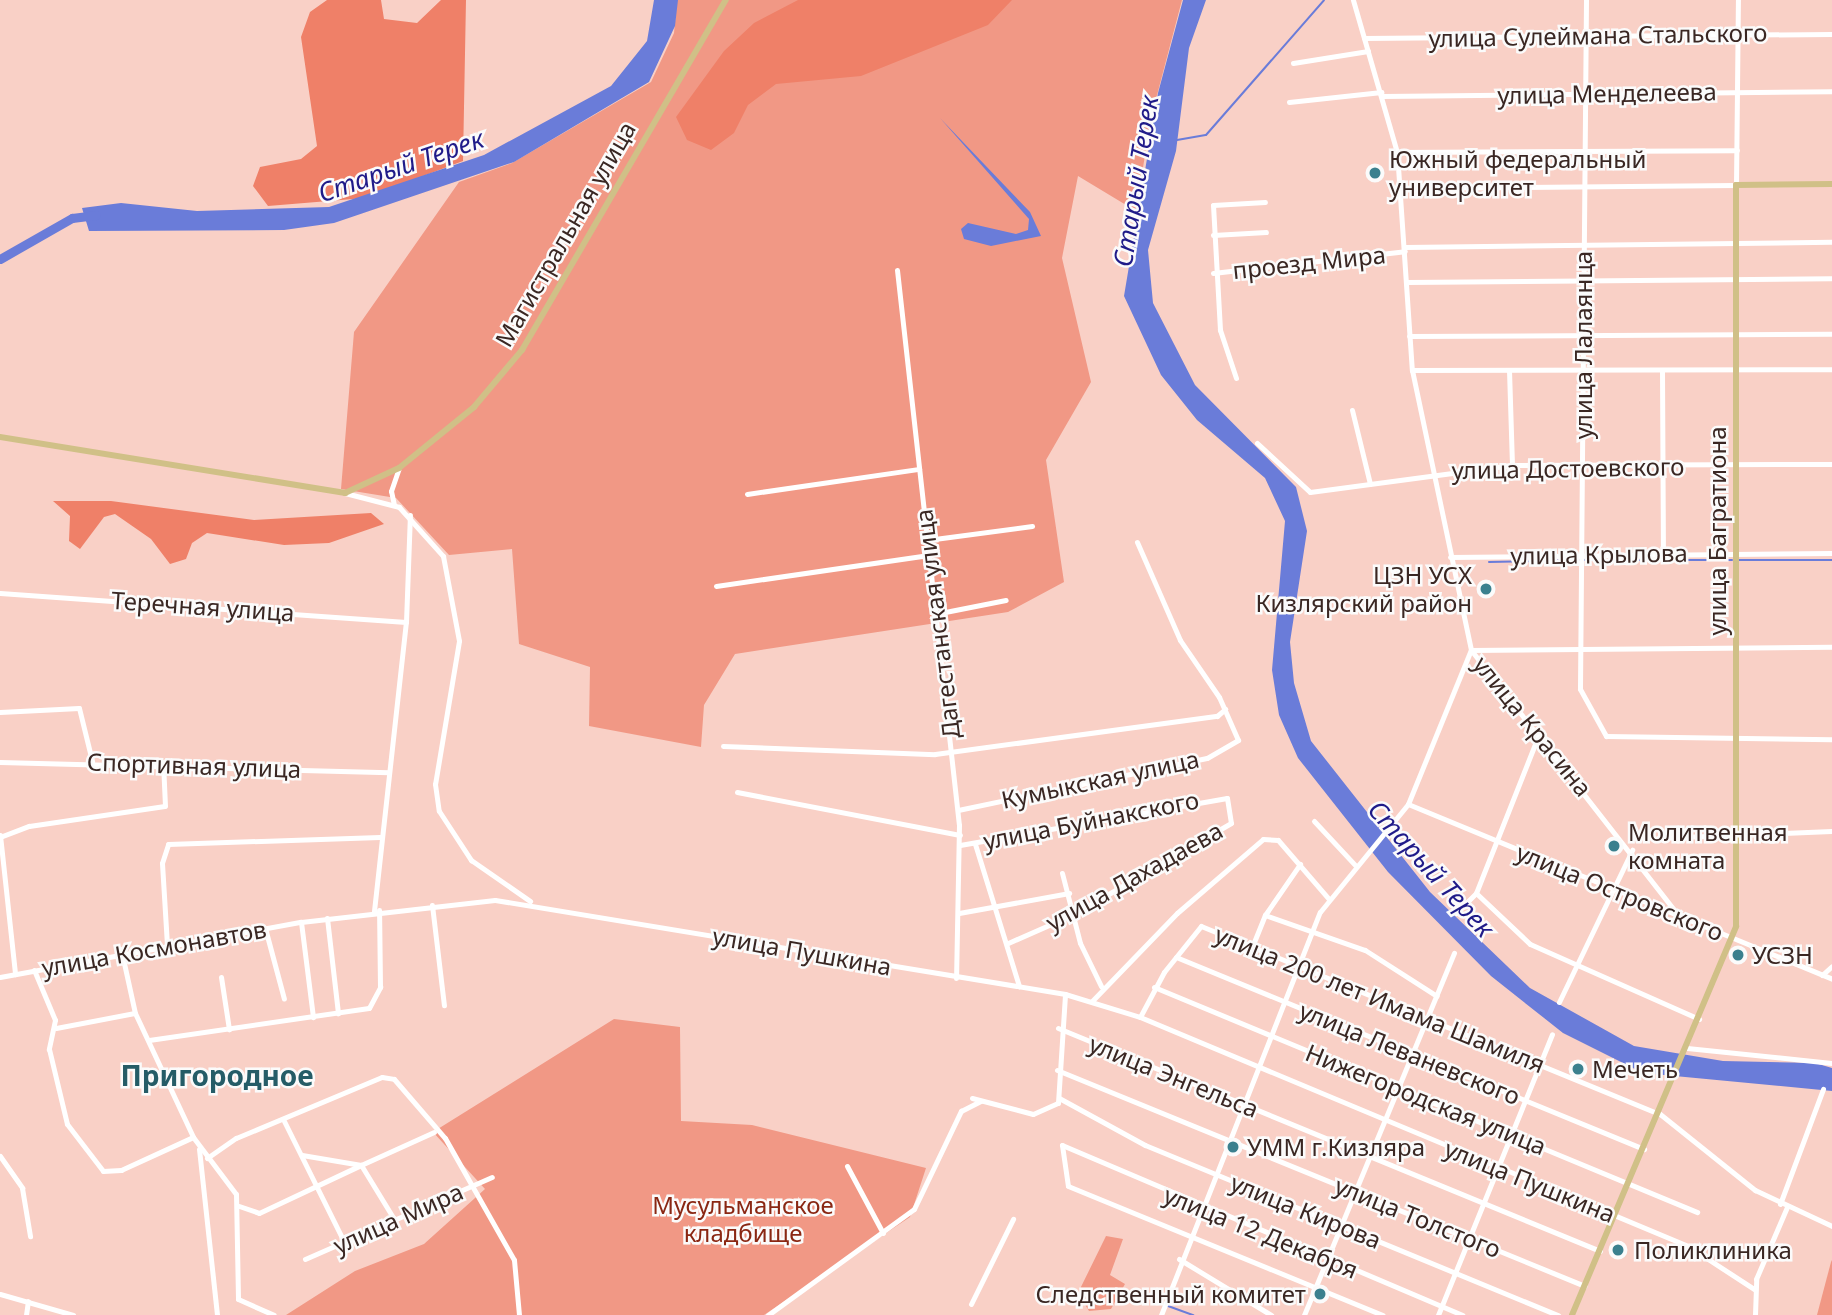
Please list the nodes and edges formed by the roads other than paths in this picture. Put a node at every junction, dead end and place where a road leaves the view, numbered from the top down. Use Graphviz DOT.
graph roads {
  1 [pos="726,0"];
  2 [pos="1353,0"];
  3 [pos="1586,0"];
  4 [pos="1738,0"];
  5 [pos="1586,32"];
  6 [pos="1738,32"];
  7 [pos="1832,34"];
  8 [pos="1364,38"];
  9 [pos="1368,51"];
  10 [pos="1293,63"];
  11 [pos="1739,91"];
  12 [pos="1832,92"];
  13 [pos="1585,93"];
  14 [pos="1381,94"];
  15 [pos="1289,102"];
  16 [pos="1737,150"];
  17 [pos="1584,151"];
  18 [pos="1397,152"];
  19 [pos="1832,184"];
  20 [pos="1584,185"];
  21 [pos="1736,185"];
  22 [pos="1401,188"];
  23 [pos="1265,202"];
  24 [pos="1266,232"];
  25 [pos="1213,235"];
  26 [pos="1832,242"];
  27 [pos="1737,244"];
  28 [pos="1584,245"];
  29 [pos="1405,249"];
  30 [pos="897,270"];
  31 [pos="1213,272"];
  32 [pos="1736,276"];
  33 [pos="1832,278"];
  34 [pos="1584,280"];
  35 [pos="1407,282"];
  36 [pos="1736,334"];
  37 [pos="1832,334"];
  38 [pos="1409,336"];
  39 [pos="1583,336"];
  40 [pos="1832,369"];
  41 [pos="1412,370"];
  42 [pos="1509,370"];
  43 [pos="1583,370"];
  44 [pos="1662,370"];
  45 [pos="1736,370"];
  46 [pos="1237,378"];
  47 [pos="1352,410"];
  48 [pos="0,437"];
  49 [pos="1257,443"];
  50 [pos="1832,464"];
  51 [pos="1512,465"];
  52 [pos="1582,465"];
  53 [pos="1662,466"];
  54 [pos="1738,466"];
  55 [pos="399,468"];
  56 [pos="919,469"];
  57 [pos="1430,472"];
  58 [pos="1370,484"];
  59 [pos="345,493"];
  60 [pos="747,494"];
  61 [pos="394,505"];
  62 [pos="410,515"];
  63 [pos="1032,526"];
  64 [pos="927,540"];
  65 [pos="1137,542"];
  66 [pos="1663,552"];
  67 [pos="1832,553"];
  68 [pos="1736,554"];
  69 [pos="929,555"];
  70 [pos="1581,555"];
  71 [pos="1450,557"];
  72 [pos="716,586"];
  73 [pos="0,593"];
  74 [pos="1006,600"];
  75 [pos="935,614"];
  76 [pos="406,622"];
  77 [pos="1581,647"];
  78 [pos="1736,647"];
  79 [pos="1832,647"];
  80 [pos="1471,650"];
  81 [pos="1225,709"];
  82 [pos="0,712"];
  83 [pos="1540,731"];
  84 [pos="1832,738"];
  85 [pos="1738,741"];
  86 [pos="723,747"];
  87 [pos="951,752"];
  88 [pos="92,761"];
  89 [pos="0,762"];
  90 [pos="163,762"];
  91 [pos="389,772"];
  92 [pos="737,792"];
  93 [pos="1221,795"];
  94 [pos="1408,804"];
  95 [pos="958,810"];
  96 [pos="1314,821"];
  97 [pos="1832,831"];
  98 [pos="1739,833"];
  99 [pos="960,835"];
  100 [pos="380,837"];
  101 [pos="1658,838"];
  102 [pos="0,839"];
  103 [pos="1494,841"];
  104 [pos="975,844"];
  105 [pos="960,845"];
  106 [pos="1632,850"];
  107 [pos="1300,864"];
  108 [pos="1356,866"];
  109 [pos="1062,873"];
  110 [pos="1612,890"];
  111 [pos="1069,893"];
  112 [pos="1476,893"];
  113 [pos="1328,898"];
  114 [pos="495,900"];
  115 [pos="540,904"];
  116 [pos="432,905"];
  117 [pos="997,907"];
  118 [pos="8,908"];
  119 [pos="0,909"];
  120 [pos="376,911"];
  121 [pos="958,913"];
  122 [pos="1456,913"];
  123 [pos="1074,914"];
  124 [pos="1265,915"];
  125 [pos="1678,915"];
  126 [pos="327,918"];
  127 [pos="301,922"];
  128 [pos="265,928"];
  129 [pos="1313,930"];
  130 [pos="1732,937"];
  131 [pos="1008,943"];
  132 [pos="167,945"];
  133 [pos="1252,947"];
  134 [pos="1454,953"];
  135 [pos="122,954"];
  136 [pos="1176,957"];
  137 [pos="1577,964"];
  138 [pos="1832,966"];
  139 [pos="1298,967"];
  140 [pos="34,970"];
  141 [pos="15,975"];
  142 [pos="1822,975"];
  143 [pos="0,977"];
  144 [pos="222,977"];
  145 [pos="956,978"];
  146 [pos="1832,979"];
  147 [pos="1019,986"];
  148 [pos="1101,986"];
  149 [pos="1154,987"];
  150 [pos="1065,994"];
  151 [pos="1437,996"];
  152 [pos="284,999"];
  153 [pos="1092,1001"];
  154 [pos="1284,1002"];
  155 [pos="1559,1002"];
  156 [pos="444,1005"];
  157 [pos="135,1013"];
  158 [pos="338,1013"];
  159 [pos="313,1017"];
  160 [pos="1140,1017"];
  161 [pos="1699,1019"];
  162 [pos="1427,1020"];
  163 [pos="56,1028"];
  164 [pos="1058,1028"];
  165 [pos="229,1029"];
  166 [pos="1552,1034"];
  167 [pos="1270,1036"];
  168 [pos="149,1040"];
  169 [pos="1686,1050"];
  170 [pos="1411,1056"];
  171 [pos="1832,1063"];
  172 [pos="1540,1065"];
  173 [pos="1057,1069"];
  174 [pos="1255,1069"];
  175 [pos="1399,1088"];
  176 [pos="1823,1088"];
  177 [pos="972,1098"];
  178 [pos="1059,1098"];
  179 [pos="1526,1099"];
  180 [pos="981,1101"];
  181 [pos="1241,1103"];
  182 [pos="1660,1114"];
  183 [pos="283,1119"];
  184 [pos="1385,1122"];
  185 [pos="434,1132"];
  186 [pos="1512,1133"];
  187 [pos="192,1137"];
  188 [pos="1228,1139"];
  189 [pos="199,1149"];
  190 [pos="1644,1149"];
  191 [pos="302,1154"];
  192 [pos="0,1156"];
  193 [pos="207,1158"];
  194 [pos="1370,1158"];
  195 [pos="377,1160"];
  196 [pos="361,1165"];
  197 [pos="846,1166"];
  198 [pos="1498,1168"];
  199 [pos="1213,1174"];
  200 [pos="373,1175"];
  201 [pos="492,1177"];
  202 [pos="1630,1182"];
  203 [pos="320,1185"];
  204 [pos="468,1186"];
  205 [pos="1356,1191"];
  206 [pos="1483,1203"];
  207 [pos="1784,1205"];
  208 [pos="239,1206"];
  209 [pos="1199,1208"];
  210 [pos="1697,1212"];
  211 [pos="1615,1216"];
  212 [pos="394,1219"];
  213 [pos="1013,1219"];
  214 [pos="1343,1225"];
  215 [pos="1832,1226"];
  216 [pos="1188,1233"];
  217 [pos="883,1234"];
  218 [pos="30,1236"];
  219 [pos="1469,1238"];
  220 [pos="344,1242"];
  221 [pos="1600,1251"];
  222 [pos="305,1259"];
  223 [pos="1179,1259"];
  224 [pos="1327,1259"];
  225 [pos="1456,1272"];
  226 [pos="1316,1286"];
  227 [pos="1585,1286"];
  228 [pos="1754,1289"];
  229 [pos="0,1294"];
  230 [pos="28,1301"];
  231 [pos="971,1304"];
  232 [pos="1441,1307"];
  233 [pos="26,1315"];
  234 [pos="73,1315"];
  235 [pos="217,1315"];
  236 [pos="274,1315"];
  237 [pos="519,1315"];
  238 [pos="768,1315"];
  239 [pos="1161,1315"];
  240 [pos="1272,1315"];
  241 [pos="1304,1315"];
  242 [pos="1383,1315"];
  243 [pos="1438,1315"];
  244 [pos="1462,1315"];
  245 [pos="1558,1315"];
  246 [pos="1572,1315"];
  247 [pos="1755,1315"];
  1 -- 55 [label="main road, Магистральная улица"];
  2 -- 8 [label="street, улица Красина"];
  3 -- 5 [label="street, улица Лалаянца"];
  4 -- 6 [label="street, улица Багратиона"];
  5 -- 6 [label="street, улица Сулеймана Стальского"];
  5 -- 8 [label="street, улица Сулеймана Стальского"];
  5 -- 13 [label="street, улица Лалаянца"];
  6 -- 7 [label="street, улица Сулеймана Стальского"];
  6 -- 11 [label="street, улица Багратиона"];
  8 -- 9 [label="street, улица Красина"];
  9 -- 10 [label="street"];
  9 -- 14 [label="street, улица Красина"];
  11 -- 12 [label="street, улица Менделеева"];
  11 -- 13 [label="street, улица Менделеева"];
  11 -- 16 [label="street, улица Багратиона"];
  13 -- 14 [label="street, улица Менделеева"];
  13 -- 17 [label="street, улица Лалаянца"];
  14 -- 15 [label="street"];
  14 -- 18 [label="street, улица Красина"];
  16 -- 17 [label="street"];
  16 -- 21 [label="street, улица Багратиона"];
  17 -- 18 [label="street"];
  17 -- 20 [label="street, улица Лалаянца"];
  18 -- 22 [label="street, улица Красина"];
  19 -- 21 [label="main road"];
  20 -- 21 [label="street"];
  20 -- 22 [label="street"];
  20 -- 28 [label="street, улица Лалаянца"];
  21 -- 27 [label="main road, улица Багратиона"];
  22 -- 29 [label="street, улица Красина"];
  23 -- 25 [label="street, проезд Мира"];
  24 -- 25 [label="street"];
  25 -- 31 [label="street, проезд Мира"];
  26 -- 27 [label="street, проезд Мира"];
  27 -- 28 [label="street, проезд Мира"];
  27 -- 32 [label="main road, улица Багратиона"];
  28 -- 29 [label="street, проезд Мира"];
  28 -- 34 [label="street, улица Лалаянца"];
  29 -- 31 [label="street, проезд Мира"];
  29 -- 35 [label="street, улица Красина"];
  30 -- 56 [label="street, Дагестанская улица"];
  31 -- 46 [label="street, проезд Мира"];
  32 -- 33 [label="street"];
  32 -- 34 [label="street"];
  32 -- 36 [label="main road, улица Багратиона"];
  34 -- 35 [label="street"];
  34 -- 39 [label="street, улица Лалаянца"];
  35 -- 38 [label="street, улица Красина"];
  36 -- 37 [label="street"];
  36 -- 39 [label="street"];
  36 -- 45 [label="main road, улица Багратиона"];
  38 -- 39 [label="street"];
  38 -- 41 [label="street, улица Красина"];
  39 -- 43 [label="street, улица Лалаянца"];
  40 -- 45 [label="street"];
  41 -- 42 [label="street"];
  41 -- 57 [label="street, улица Красина"];
  42 -- 43 [label="street"];
  42 -- 51 [label="street"];
  43 -- 44 [label="street"];
  43 -- 52 [label="street, улица Лалаянца"];
  44 -- 45 [label="street"];
  44 -- 53 [label="street"];
  45 -- 54 [label="main road, улица Багратиона"];
  47 -- 58 [label="street"];
  48 -- 59 [label="main road"];
  49 -- 58 [label="street"];
  50 -- 54 [label="street, улица Достоевского"];
  51 -- 52 [label="street, улица Достоевского"];
  51 -- 57 [label="street, улица Достоевского"];
  52 -- 53 [label="street, улица Достоевского"];
  52 -- 70 [label="street, улица Лалаянца"];
  53 -- 54 [label="street, улица Достоевского"];
  53 -- 66 [label="street"];
  54 -- 68 [label="main road, улица Багратиона"];
  55 -- 59 [label="main road, Магистральная улица"];
  55 -- 61 [label="street"];
  56 -- 60 [label="street"];
  56 -- 64 [label="street, Дагестанская улица"];
  57 -- 58 [label="street"];
  57 -- 71 [label="street, улица Красина"];
  59 -- 61 [label="street, улица Пушкина"];
  61 -- 62 [label="street, улица Пушкина"];
  62 -- 76 [label="street"];
  62 -- 115 [label="street, улица Пушкина"];
  63 -- 64 [label="street"];
  64 -- 69 [label="street, Дагестанская улица"];
  65 -- 81 [label="street"];
  66 -- 68 [label="street, улица Крылова"];
  66 -- 70 [label="street, улица Крылова"];
  67 -- 68 [label="street, улица Крылова"];
  68 -- 78 [label="main road, улица Багратиона"];
  69 -- 72 [label="street"];
  69 -- 75 [label="street, Дагестанская улица"];
  70 -- 71 [label="street, улица Крылова"];
  70 -- 77 [label="street, улица Лалаянца"];
  71 -- 80 [label="street, улица Красина"];
  73 -- 76 [label="street, Теречная улица"];
  74 -- 75 [label="street"];
  75 -- 87 [label="street, Дагестанская улица"];
  76 -- 91 [label="street"];
  77 -- 78 [label="street"];
  77 -- 80 [label="street"];
  77 -- 85 [label="street, улица Лалаянца"];
  78 -- 79 [label="street"];
  78 -- 85 [label="main road, улица Багратиона"];
  80 -- 83 [label="street, улица Красина"];
  80 -- 94 [label="street"];
  81 -- 87 [label="street"];
  81 -- 95 [label="street, Кумыкская улица"];
  82 -- 88 [label="street"];
  83 -- 103 [label="street"];
  83 -- 106 [label="street, улица Красина"];
  84 -- 85 [label="street"];
  85 -- 98 [label="main road, улица Багратиона"];
  86 -- 87 [label="street"];
  87 -- 95 [label="street, Дагестанская улица"];
  88 -- 89 [label="street, Спортивная улица"];
  88 -- 90 [label="street, Спортивная улица"];
  90 -- 91 [label="street, Спортивная улица"];
  90 -- 102 [label="street"];
  91 -- 100 [label="street"];
  92 -- 99 [label="street, улица Буйнакского"];
  93 -- 104 [label="street, улица Буйнакского"];
  93 -- 123 [label="street, улица Дахадаева"];
  94 -- 103 [label="street, улица Островского"];
  94 -- 108 [label="street"];
  95 -- 99 [label="street, Дагестанская улица"];
  96 -- 108 [label="street"];
  97 -- 98 [label="street"];
  98 -- 101 [label="street"];
  98 -- 130 [label="main road, улица Багратиона"];
  99 -- 105 [label="street, Дагестанская улица"];
  100 -- 120 [label="street"];
  100 -- 132 [label="street"];
  102 -- 118 [label="street, улица Космонавтов"];
  103 -- 110 [label="street, улица Островского"];
  103 -- 112 [label="street"];
  104 -- 105 [label="street, улица Буйнакского"];
  104 -- 117 [label="street"];
  105 -- 121 [label="street, Дагестанская улица"];
  106 -- 110 [label="street"];
  106 -- 125 [label="street, улица Красина"];
  107 -- 113 [label="street"];
  107 -- 124 [label="street"];
  107 -- 148 [label="street"];
  108 -- 113 [label="street"];
  109 -- 111 [label="street"];
  110 -- 125 [label="street, улица Островского"];
  110 -- 137 [label="street"];
  111 -- 117 [label="street"];
  111 -- 123 [label="street"];
  112 -- 122 [label="street"];
  112 -- 137 [label="street"];
  113 -- 129 [label="street"];
  114 -- 115 [label="street, улица Пушкина"];
  114 -- 116 [label="street, улица Космонавтов"];
  115 -- 145 [label="street, улица Пушкина"];
  116 -- 120 [label="street, улица Космонавтов"];
  116 -- 156 [label="street"];
  117 -- 121 [label="street"];
  117 -- 131 [label="street"];
  118 -- 119 [label="street"];
  118 -- 141 [label="street, улица Космонавтов"];
  120 -- 126 [label="street, улица Космонавтов"];
  120 -- 158 [label="street"];
  121 -- 145 [label="street, Дагестанская улица"];
  123 -- 131 [label="street, улица Дахадаева"];
  123 -- 148 [label="street"];
  124 -- 129 [label="street"];
  124 -- 133 [label="street"];
  125 -- 130 [label="street, улица Островского"];
  126 -- 127 [label="street, улица Космонавтов"];
  126 -- 158 [label="street"];
  127 -- 128 [label="street, улица Космонавтов"];
  127 -- 159 [label="street"];
  128 -- 132 [label="street, улица Космонавтов"];
  128 -- 152 [label="street"];
  129 -- 139 [label="street"];
  129 -- 151 [label="street"];
  130 -- 142 [label="street, улица Островского"];
  130 -- 161 [label="main road, улица Багратиона"];
  131 -- 147 [label="street"];
  132 -- 135 [label="street, улица Космонавтов"];
  133 -- 136 [label="street, улица 200 лет Имама Шамиля"];
  133 -- 139 [label="street, улица 200 лет Имама Шамиля"];
  134 -- 151 [label="street"];
  135 -- 140 [label="street, улица Космонавтов"];
  135 -- 157 [label="street"];
  136 -- 149 [label="street, улица 200 лет Имама Шамиля"];
  136 -- 154 [label="street, улица Леваневского"];
  137 -- 155 [label="street"];
  137 -- 161 [label="street"];
  138 -- 142 [label="street"];
  139 -- 154 [label="street"];
  139 -- 162 [label="street, улица 200 лет Имама Шамиля"];
  140 -- 141 [label="street, улица Космонавтов"];
  140 -- 163 [label="street"];
  141 -- 143 [label="street"];
  142 -- 146 [label="street, улица Островского"];
  144 -- 165 [label="street"];
  145 -- 147 [label="street, улица Пушкина"];
  147 -- 150 [label="street, улица Пушкина"];
  148 -- 153 [label="street"];
  149 -- 160 [label="street, улица 200 лет Имама Шамиля"];
  149 -- 167 [label="street, Нижегородская улица"];
  150 -- 153 [label="street, улица Пушкина"];
  150 -- 164 [label="street"];
  151 -- 162 [label="street"];
  153 -- 160 [label="street, улица Пушкина"];
  154 -- 167 [label="street"];
  154 -- 170 [label="street, улица Леваневского"];
  157 -- 163 [label="street"];
  157 -- 168 [label="street"];
  158 -- 159 [label="street"];
  159 -- 165 [label="street"];
  160 -- 174 [label="street, улица Пушкина"];
  161 -- 169 [label="main road, улица Багратиона"];
  162 -- 170 [label="street"];
  162 -- 172 [label="street, улица 200 лет Имама Шамиля"];
  163 -- 187 [label="street"];
  164 -- 173 [label="street"];
  164 -- 181 [label="street, улица Энгельса"];
  165 -- 168 [label="street"];
  166 -- 172 [label="street"];
  167 -- 174 [label="street"];
  167 -- 175 [label="street, Нижегородская улица"];
  168 -- 187 [label="street"];
  169 -- 171 [label="street"];
  169 -- 182 [label="main road, улица Багратиона"];
  170 -- 175 [label="street"];
  170 -- 179 [label="street, улица Леваневского"];
  172 -- 179 [label="street"];
  172 -- 182 [label="street, улица 200 лет Имама Шамиля"];
  173 -- 178 [label="street"];
  173 -- 188 [label="street, улица Толстого"];
  174 -- 181 [label="street"];
  174 -- 184 [label="street, улица Пушкина"];
  175 -- 184 [label="street"];
  175 -- 186 [label="street, Нижегородская улица"];
  176 -- 207 [label="street"];
  177 -- 180 [label="street"];
  178 -- 180 [label="street"];
  178 -- 199 [label="street, улица Кирова"];
  179 -- 186 [label="street"];
  179 -- 190 [label="street, улица Леваневского"];
  180 -- 217 [label="street"];
  181 -- 188 [label="street"];
  181 -- 194 [label="street, улица Энгельса"];
  182 -- 190 [label="main road"];
  182 -- 207 [label="street, улица 200 лет Имама Шамиля"];
  183 -- 185 [label="street"];
  183 -- 191 [label="street"];
  183 -- 193 [label="street"];
  184 -- 194 [label="street"];
  184 -- 198 [label="street, улица Пушкина"];
  185 -- 195 [label="street"];
  185 -- 204 [label="street"];
  186 -- 198 [label="street"];
  186 -- 202 [label="street, Нижегородская улица"];
  187 -- 189 [label="street"];
  188 -- 199 [label="street"];
  188 -- 205 [label="street, улица Толстого"];
  189 -- 193 [label="street"];
  189 -- 235 [label="street"];
  190 -- 202 [label="main road"];
  191 -- 196 [label="street"];
  191 -- 203 [label="street"];
  192 -- 218 [label="street"];
  193 -- 208 [label="street"];
  194 -- 205 [label="street"];
  194 -- 206 [label="street, улица Энгельса"];
  195 -- 196 [label="street"];
  195 -- 200 [label="street"];
  196 -- 200 [label="street"];
  196 -- 203 [label="street"];
  197 -- 217 [label="street"];
  198 -- 206 [label="street"];
  198 -- 211 [label="street, улица Пушкина"];
  199 -- 209 [label="street"];
  199 -- 214 [label="street, улица Кирова"];
  200 -- 212 [label="street"];
  201 -- 204 [label="street, улица Мира"];
  202 -- 210 [label="street, Нижегородская улица"];
  202 -- 211 [label="main road"];
  203 -- 208 [label="street"];
  203 -- 220 [label="street"];
  204 -- 212 [label="street, улица Мира"];
  204 -- 237 [label="street"];
  205 -- 214 [label="street"];
  205 -- 219 [label="street, улица Толстого"];
  206 -- 219 [label="street"];
  206 -- 221 [label="street, улица Энгельса"];
  207 -- 215 [label="street, улица 200 лет Имама Шамиля"];
  207 -- 228 [label="street"];
  208 -- 236 [label="street"];
  209 -- 216 [label="street"];
  209 -- 216 [label="street, улица 12 Декабря"];
  209 -- 224 [label="street, улица 12 Декабря"];
  211 -- 221 [label="main road"];
  211 -- 228 [label="street, улица Пушкина"];
  212 -- 220 [label="street, улица Мира"];
  213 -- 231 [label="street"];
  214 -- 224 [label="street"];
  214 -- 225 [label="street, улица Кирова"];
  216 -- 223 [label="street"];
  216 -- 226 [label="street"];
  217 -- 238 [label="street"];
  219 -- 225 [label="street"];
  219 -- 227 [label="street, улица Толстого"];
  220 -- 222 [label="street, улица Мира"];
  221 -- 227 [label="main road"];
  223 -- 239 [label="street"];
  223 -- 240 [label="street"];
  224 -- 226 [label="street"];
  224 -- 232 [label="street, улица 12 Декабря"];
  225 -- 232 [label="street"];
  225 -- 245 [label="street, улица Кирова"];
  226 -- 241 [label="street"];
  226 -- 242 [label="street"];
  227 -- 246 [label="main road"];
  228 -- 247 [label="street"];
  229 -- 230 [label="street"];
  230 -- 233 [label="street"];
  230 -- 234 [label="street"];
  232 -- 243 [label="street"];
  232 -- 244 [label="street, улица 12 Декабря"];
}
